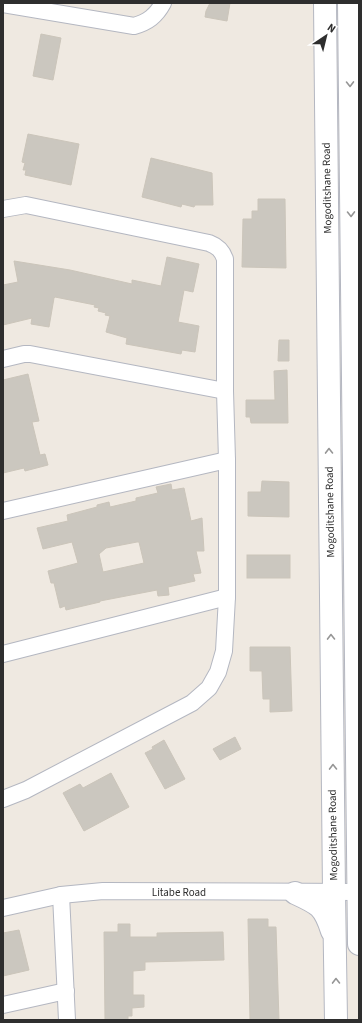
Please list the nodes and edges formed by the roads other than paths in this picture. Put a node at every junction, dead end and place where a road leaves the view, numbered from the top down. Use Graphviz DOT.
graph roads {
  1 [pos="163,3"];
  2 [pos="3,4"];
  3 [pos="325,6"];
  4 [pos="352,7"];
  5 [pos="359,38"];
  6 [pos="350,60"];
  7 [pos="3,209"];
  8 [pos="3,359"];
  9 [pos="225,391"];
  10 [pos="227,460"];
  11 [pos="3,511"];
  12 [pos="227,596"];
  13 [pos="3,654"];
  14 [pos="3,799"];
  15 [pos="358,892"];
  16 [pos="295,893"];
  17 [pos="334,893"];
  18 [pos="61,894"];
  19 [pos="3,908"];
  20 [pos="335,938"];
  21 [pos="359,944"];
  22 [pos="66,991"];
  23 [pos="3,1005"];
  24 [pos="67,1020"];
  25 [pos="336,1020"];
  1 -- 2 [label="street"];
  3 -- 4 [label="street"];
  17 -- 3 [label="main road, Mogoditshane Road, one-way"];
  4 -- 6 [label="main road"];
  5 -- 6 [label="main road"];
  6 -- 15 [label="main road, one-way"];
  7 -- 9 [label="street"];
  8 -- 9 [label="street"];
  9 -- 10 [label="street"];
  10 -- 11 [label="street"];
  10 -- 12 [label="street"];
  12 -- 13 [label="street"];
  12 -- 14 [label="street"];
  15 -- 17 [label="street, Litabe Road"];
  15 -- 21 [label="main road"];
  16 -- 17 [label="street, Litabe Road"];
  16 -- 18 [label="street, Litabe Road"];
  16 -- 20 [label="main road"];
  17 -- 20 [label="main road, Mogoditshane Road"];
  18 -- 19 [label="street, Litabe Road"];
  18 -- 22 [label="street"];
  25 -- 20 [label="main road, Mogoditshane Road, one-way"];
  22 -- 23 [label="street"];
  22 -- 24 [label="street"];
}
